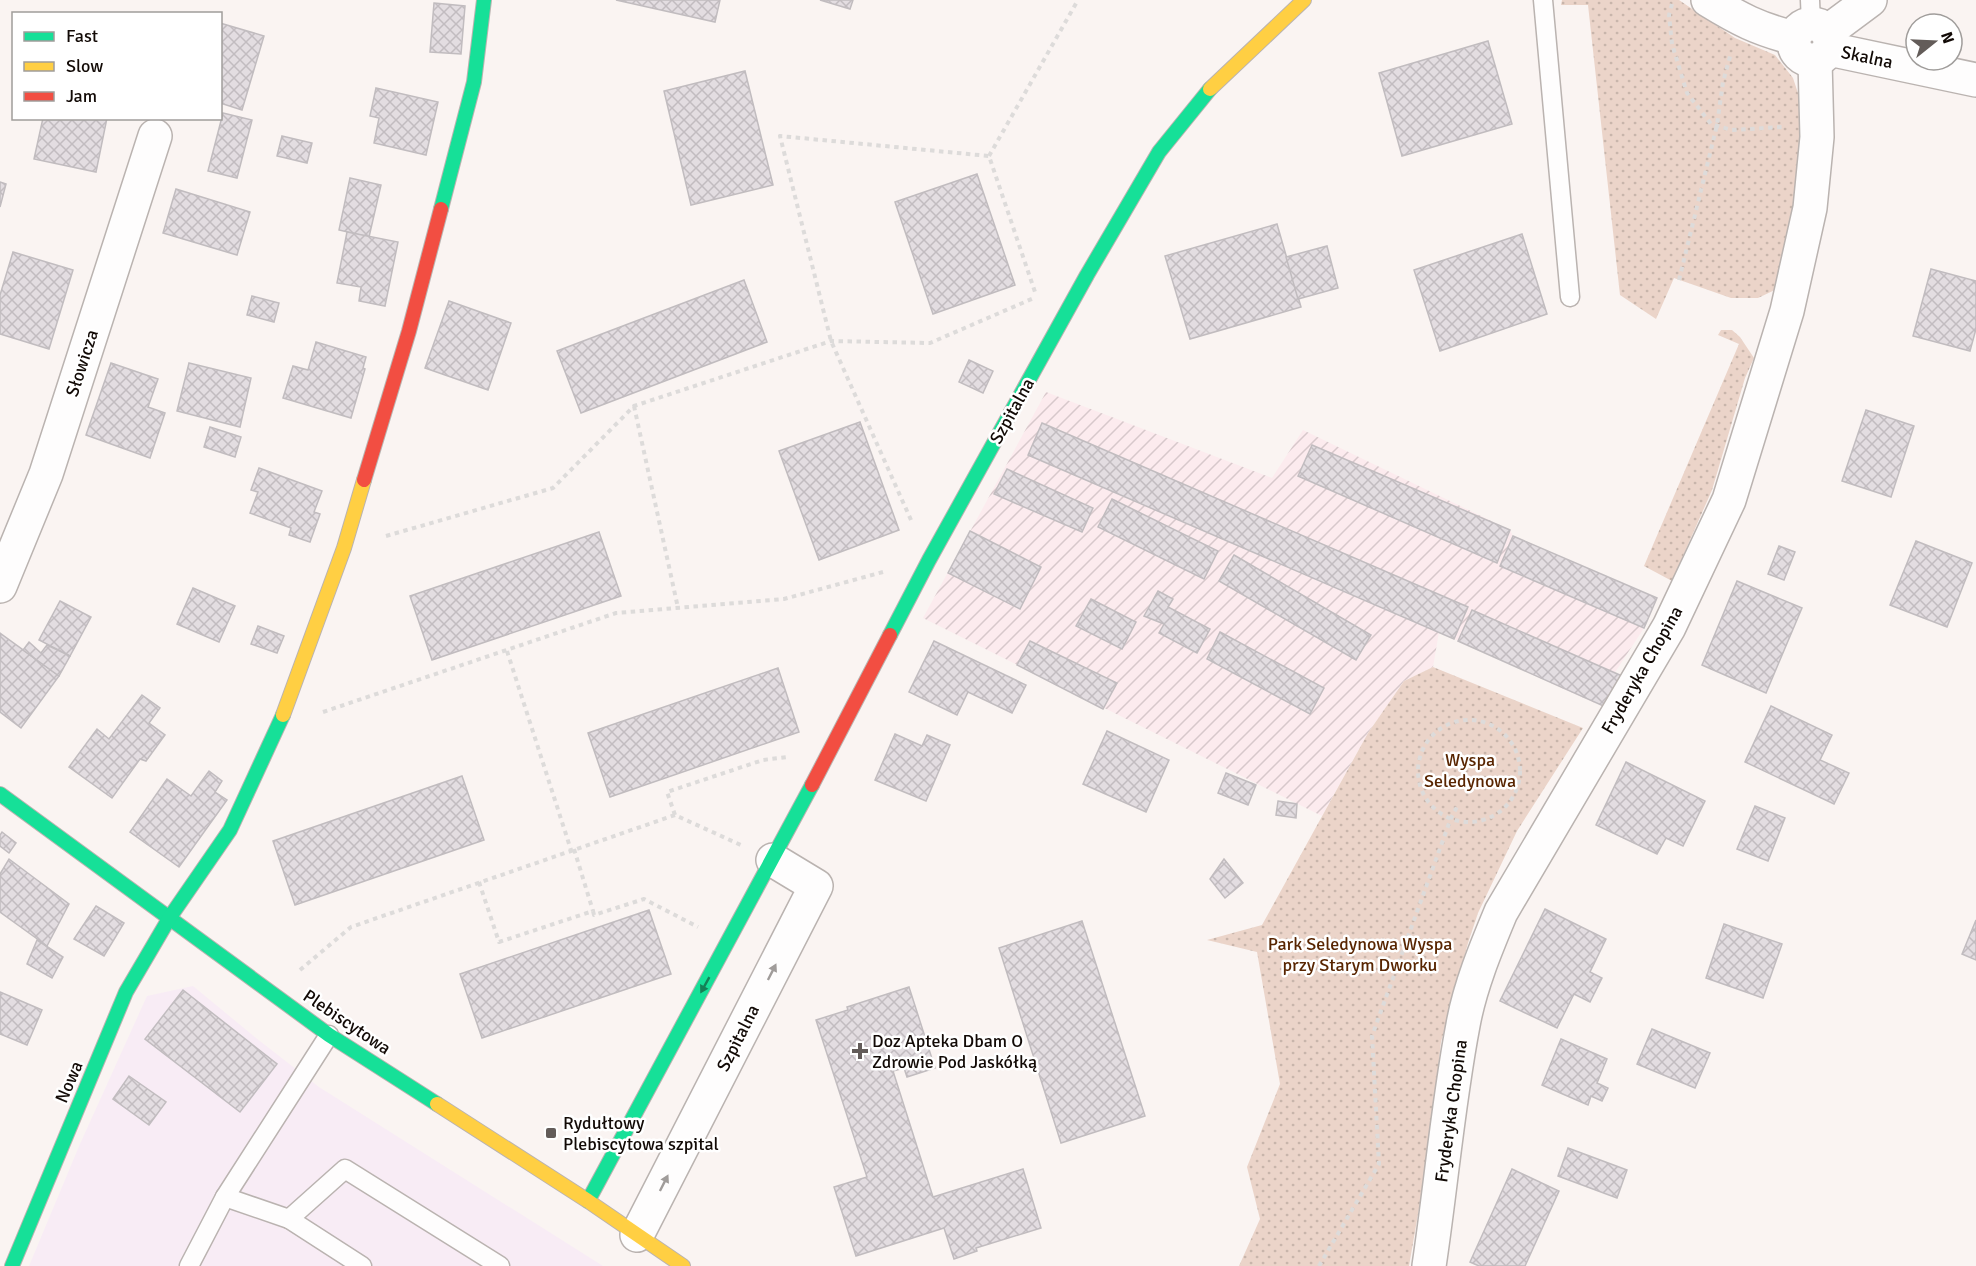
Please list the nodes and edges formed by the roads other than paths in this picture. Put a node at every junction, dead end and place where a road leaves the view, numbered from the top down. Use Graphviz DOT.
graph roads {
  1 [pos="484,0"];
  2 [pos="1304,0"];
  3 [pos="1543,0"];
  4 [pos="1708,0"];
  5 [pos="1870,0"];
  6 [pos="1814,34"];
  7 [pos="1976,80"];
  8 [pos="155,136"];
  9 [pos="1570,297"];
  10 [pos="0,586"];
  11 [pos="0,794"];
  12 [pos="773,860"];
  13 [pos="170,917"];
  14 [pos="329,1035"];
  15 [pos="225,1197"];
  16 [pos="588,1201"];
  17 [pos="290,1219"];
  18 [pos="637,1234"];
  19 [pos="12,1266"];
  20 [pos="189,1266"];
  21 [pos="362,1266"];
  22 [pos="500,1266"];
  23 [pos="683,1266"];
  24 [pos="1429,1266"];
  1 -- 13 [label="street, Nowa"];
  2 -- 12 [label="street, Szpitalna"];
  3 -- 9 [label="lane"];
  4 -- 6 [label="street"];
  5 -- 6 [label="street"];
  6 -- 7 [label="street, Skalna"];
  6 -- 24 [label="street, Fryderyka Chopina"];
  8 -- 10 [label="street, Słowicza"];
  11 -- 13 [label="street, Plebiscytowa"];
  12 -- 16 [label="street, Szpitalna, one-way"];
  18 -- 12 [label="street, Szpitalna, one-way"];
  13 -- 14 [label="street, Plebiscytowa"];
  13 -- 19 [label="street, Nowa"];
  14 -- 15 [label="lane"];
  14 -- 16 [label="street, Plebiscytowa"];
  15 -- 17 [label="lane"];
  15 -- 20 [label="lane"];
  16 -- 18 [label="street, Plebiscytowa"];
  17 -- 21 [label="lane"];
  17 -- 22 [label="lane"];
  18 -- 23 [label="street, Plebiscytowa"];
}
